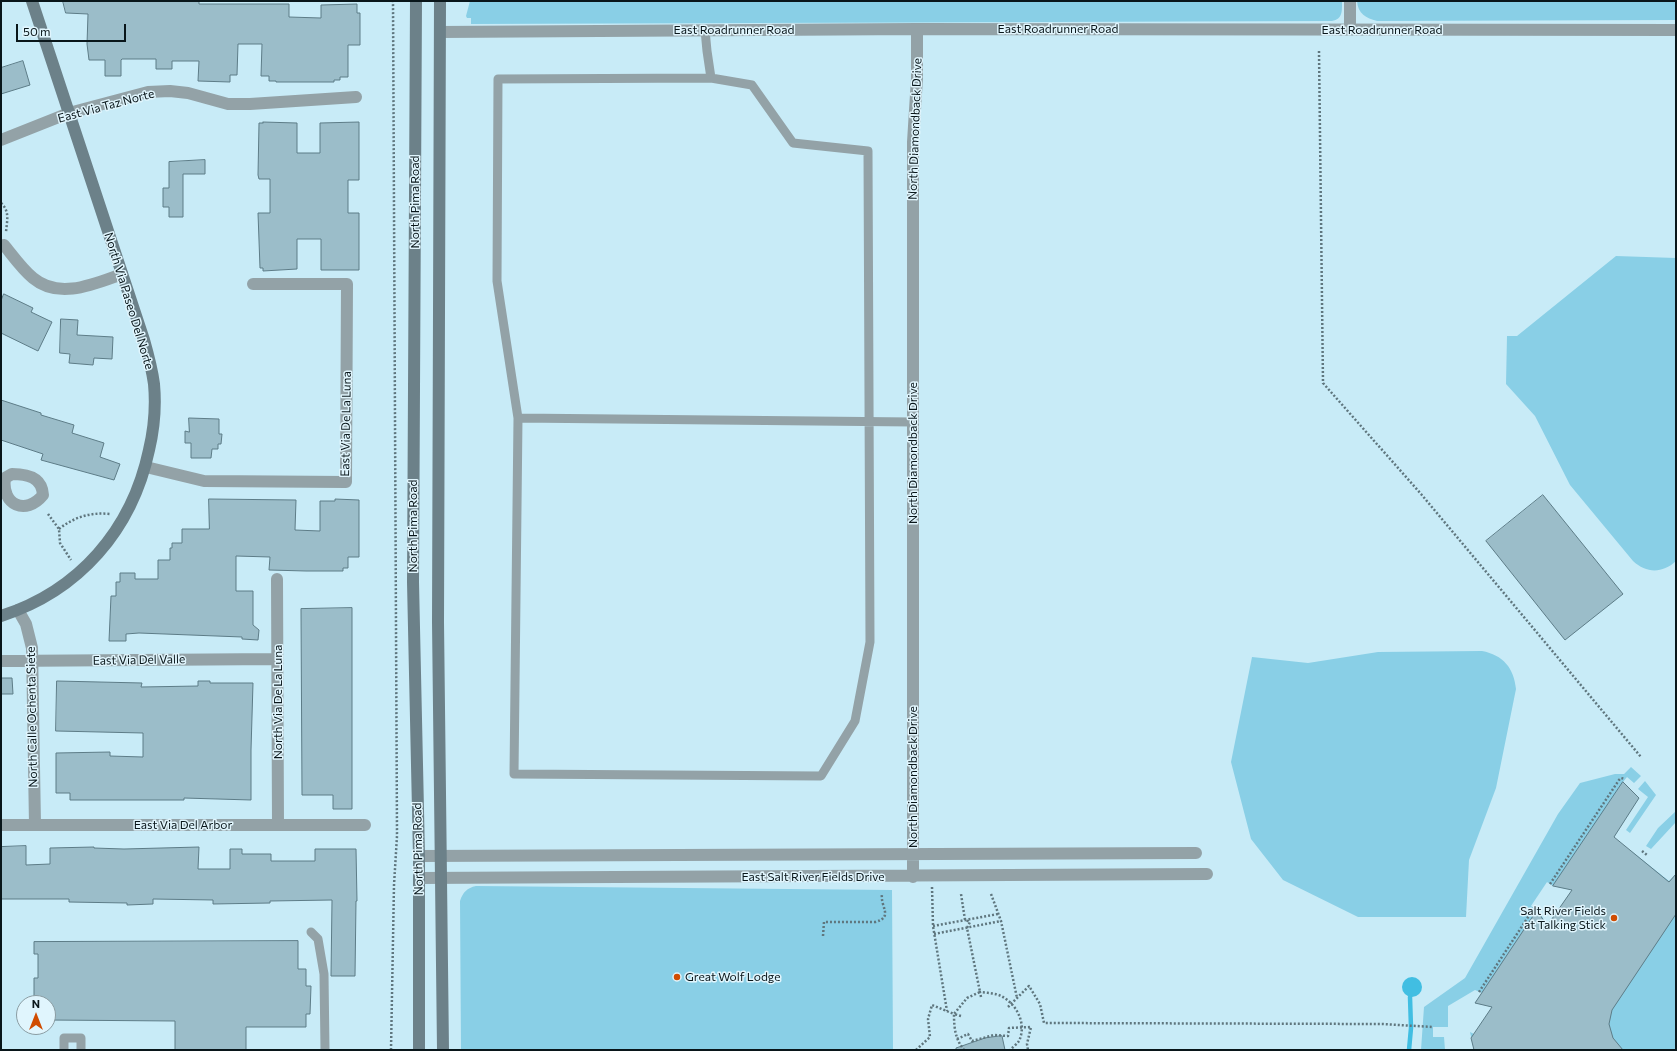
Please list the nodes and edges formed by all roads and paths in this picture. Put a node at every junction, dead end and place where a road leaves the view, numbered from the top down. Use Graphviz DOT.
graph roads {
  1 [pos="32,1"];
  2 [pos="393,1"];
  3 [pos="416,1"];
  4 [pos="440,1"];
  5 [pos="1350,1"];
  6 [pos="917,29"];
  7 [pos="705,30"];
  8 [pos="1350,30"];
  9 [pos="1676,30"];
  10 [pos="440,32"];
  11 [pos="1319,51"];
  12 [pos="712,78"];
  13 [pos="356,97"];
  14 [pos="69,113"];
  15 [pos="1,140"];
  16 [pos="1,203"];
  17 [pos="4,245"];
  18 [pos="122,274"];
  19 [pos="253,284"];
  20 [pos="518,418"];
  21 [pos="869,422"];
  22 [pos="913,422"];
  23 [pos="146,467"];
  24 [pos="48,514"];
  25 [pos="110,514"];
  26 [pos="59,529"];
  27 [pos="71,560"];
  28 [pos="277,579"];
  29 [pos="18,610"];
  30 [pos="1,616"];
  31 [pos="277,659"];
  32 [pos="1,661"];
  33 [pos="32,661"];
  34 [pos="1641,757"];
  35 [pos="1625,779"];
  36 [pos="1,825"];
  37 [pos="35,825"];
  38 [pos="278,825"];
  39 [pos="365,825"];
  40 [pos="1642,851"];
  41 [pos="1196,853"];
  42 [pos="913,854"];
  43 [pos="1647,855"];
  44 [pos="419,856"];
  45 [pos="442,856"];
  46 [pos="1208,874"];
  47 [pos="442,877"];
  48 [pos="913,877"];
  49 [pos="419,878"];
  50 [pos="1550,884"];
  51 [pos="882,894"];
  52 [pos="932,894"];
  53 [pos="961,894"];
  54 [pos="991,894"];
  55 [pos="1534,908"];
  56 [pos="998,914"];
  57 [pos="965,920"];
  58 [pos="1001,921"];
  59 [pos="933,926"];
  60 [pos="967,928"];
  61 [pos="312,932"];
  62 [pos="934,934"];
  63 [pos="823,936"];
  64 [pos="980,992"];
  65 [pos="1479,992"];
  66 [pos="981,997"];
  67 [pos="1017,998"];
  68 [pos="1011,1004"];
  69 [pos="1008,1007"];
  70 [pos="948,1011"];
  71 [pos="954,1014"];
  72 [pos="961,1016"];
  73 [pos="1433,1027"];
  74 [pos="1022,1028"];
  75 [pos="957,1039"];
  76 [pos="64,1050"];
  77 [pos="81,1050"];
  78 [pos="325,1050"];
  79 [pos="391,1050"];
  80 [pos="419,1050"];
  81 [pos="443,1050"];
  82 [pos="916,1050"];
  83 [pos="964,1050"];
  84 [pos="1010,1050"];
  85 [pos="1028,1050"];
  1 -- 14 [label="main road, North Via Paseo Del Norte"];
  2 -- 79 [label="path"];
  3 -- 44 [label="main road, North Pima Road"];
  4 -- 10 [label="main road, North Pima Road"];
  5 -- 8 [label="street"];
  6 -- 7 [label="street, East Roadrunner Road"];
  6 -- 8 [label="street, East Roadrunner Road"];
  6 -- 22 [label="street, North Diamondback Drive"];
  7 -- 10 [label="street, East Roadrunner Road"];
  7 -- 12 [label="lane"];
  8 -- 9 [label="street, East Roadrunner Road"];
  10 -- 45 [label="main road, North Pima Road"];
  11 -- 34 [label="path"];
  12 -- 20 [label="lane"];
  12 -- 21 [label="lane"];
  13 -- 14 [label="street, East Via Taz Norte"];
  14 -- 15 [label="street, East Via Taz Norte"];
  14 -- 18 [label="main road, North Via Paseo Del Norte"];
  16 -- 17 [label="path"];
  17 -- 18 [label="street"];
  18 -- 23 [label="main road, North Via Paseo Del Norte"];
  19 -- 23 [label="street, East Via De La Luna"];
  20 -- 21 [label="lane"];
  20 -- 21 [label="lane"];
  21 -- 22 [label="lane"];
  22 -- 42 [label="street, North Diamondback Drive"];
  23 -- 29 [label="main road, North Via Paseo Del Norte"];
  24 -- 26 [label="path"];
  25 -- 26 [label="path"];
  26 -- 27 [label="path"];
  28 -- 31 [label="street, North Via De La Luna"];
  29 -- 30 [label="main road, North Via Paseo Del Norte"];
  29 -- 33 [label="street, North Calle Ochenta Siete"];
  31 -- 33 [label="street, East Via Del Valle"];
  31 -- 38 [label="street, North Via De La Luna"];
  32 -- 33 [label="street, East Via Del Valle"];
  33 -- 37 [label="street, North Calle Ochenta Siete"];
  35 -- 50 [label="path"];
  36 -- 37 [label="street, East Via Del Arbor"];
  37 -- 38 [label="street, East Via Del Arbor"];
  38 -- 39 [label="street, East Via Del Arbor"];
  40 -- 43 [label="path"];
  41 -- 42 [label="street, East Salt River Fields Drive"];
  42 -- 45 [label="street, East Salt River Fields Drive"];
  42 -- 48 [label="street, North Diamondback Drive"];
  44 -- 45 [label="street, East Salt River Fields Drive"];
  44 -- 49 [label="main road, North Pima Road"];
  45 -- 47 [label="main road, North Pima Road"];
  46 -- 48 [label="street, East Salt River Fields Drive"];
  47 -- 48 [label="street, East Salt River Fields Drive"];
  47 -- 49 [label="street, East Salt River Fields Drive"];
  47 -- 81 [label="main road, North Pima Road"];
  49 -- 80 [label="main road, North Pima Road"];
  51 -- 63 [label="path"];
  52 -- 59 [label="path"];
  53 -- 57 [label="path"];
  54 -- 56 [label="path"];
  55 -- 65 [label="path"];
  56 -- 57 [label="path"];
  56 -- 58 [label="path"];
  57 -- 59 [label="path"];
  57 -- 60 [label="path"];
  57 -- 60 [label="path"];
  58 -- 60 [label="path"];
  58 -- 67 [label="path"];
  59 -- 62 [label="path"];
  60 -- 62 [label="path"];
  60 -- 64 [label="path"];
  61 -- 78 [label="lane"];
  62 -- 70 [label="path"];
  64 -- 66 [label="path"];
  64 -- 68 [label="path"];
  64 -- 71 [label="path"];
  67 -- 68 [label="path"];
  67 -- 73 [label="path"];
  68 -- 69 [label="path"];
  68 -- 74 [label="path"];
  70 -- 71 [label="path"];
  70 -- 82 [label="path"];
  71 -- 72 [label="path"];
  71 -- 75 [label="path"];
  74 -- 75 [label="path"];
  74 -- 84 [label="path"];
  74 -- 85 [label="path"];
  75 -- 83 [label="path"];
  76 -- 77 [label="lane"];
}
